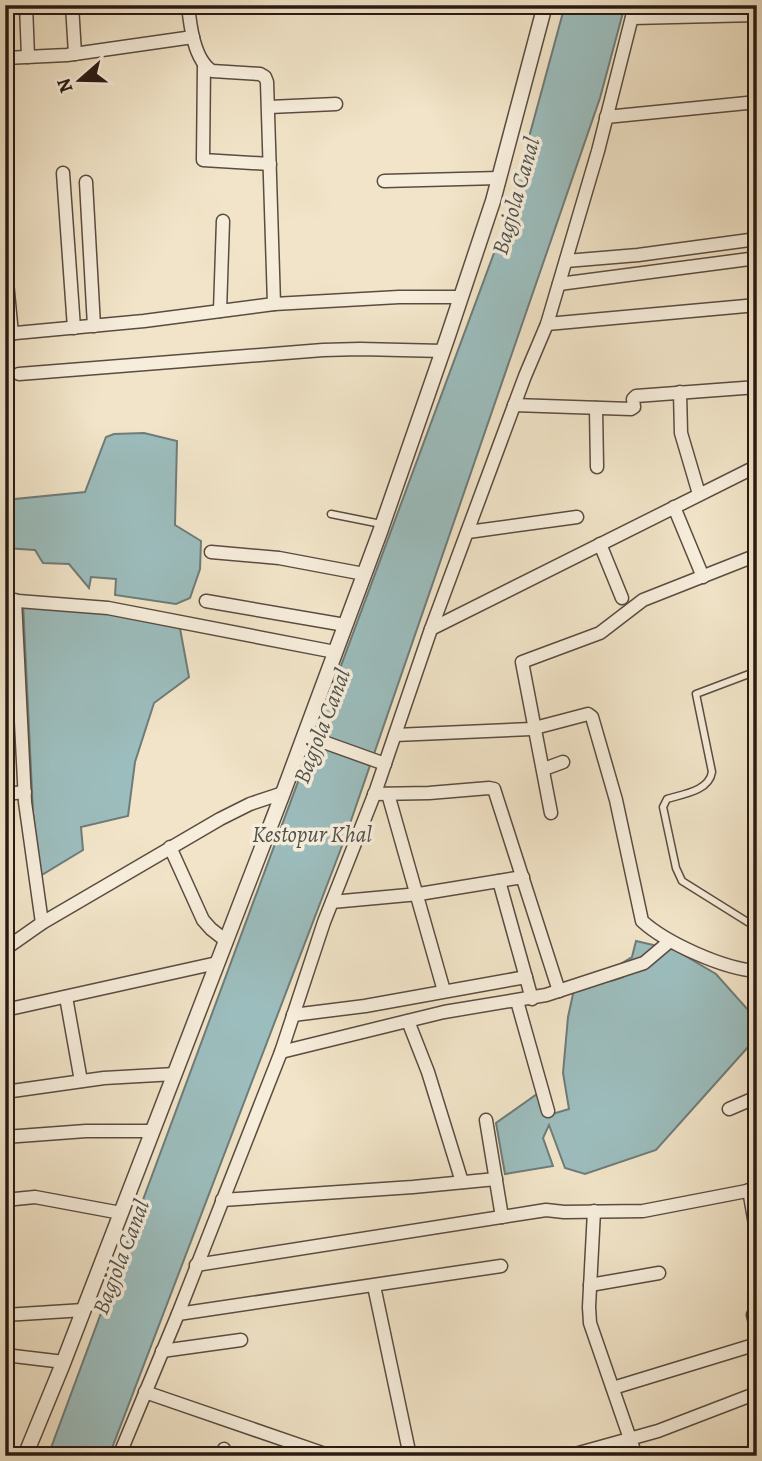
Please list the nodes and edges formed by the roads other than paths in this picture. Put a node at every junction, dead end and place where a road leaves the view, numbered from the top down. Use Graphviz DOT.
graph roads {
  1 [pos="26,5"];
  2 [pos="72,5"];
  3 [pos="188,5"];
  4 [pos="545,5"];
  5 [pos="634,12"];
  6 [pos="757,15"];
  7 [pos="193,37"];
  8 [pos="75,54"];
  9 [pos="28,57"];
  10 [pos="5,58"];
  11 [pos="204,64"];
  12 [pos="757,102"];
  13 [pos="335,104"];
  14 [pos="269,107"];
  15 [pos="606,117"];
  16 [pos="270,164"];
  17 [pos="63,173"];
  18 [pos="499,178"];
  19 [pos="384,181"];
  20 [pos="86,182"];
  21 [pos="223,221"];
  22 [pos="757,239"];
  23 [pos="757,258"];
  24 [pos="5,261"];
  25 [pos="566,261"];
  26 [pos="559,284"];
  27 [pos="461,297"];
  28 [pos="274,304"];
  29 [pos="757,304"];
  30 [pos="220,311"];
  31 [pos="547,324"];
  32 [pos="94,326"];
  33 [pos="74,328"];
  34 [pos="9,334"];
  35 [pos="443,351"];
  36 [pos="19,374"];
  37 [pos="757,387"];
  38 [pos="680,392"];
  39 [pos="514,405"];
  40 [pos="596,408"];
  41 [pos="757,466"];
  42 [pos="597,467"];
  43 [pos="699,494"];
  44 [pos="674,507"];
  45 [pos="331,514"];
  46 [pos="577,517"];
  47 [pos="382,524"];
  48 [pos="468,533"];
  49 [pos="600,544"];
  50 [pos="211,552"];
  51 [pos="757,555"];
  52 [pos="364,574"];
  53 [pos="703,577"];
  54 [pos="622,598"];
  55 [pos="10,600"];
  56 [pos="206,601"];
  57 [pos="345,625"];
  58 [pos="431,629"];
  59 [pos="335,652"];
  60 [pos="757,671"];
  61 [pos="536,728"];
  62 [pos="304,735"];
  63 [pos="395,736"];
  64 [pos="757,737"];
  65 [pos="563,762"];
  66 [pos="385,764"];
  67 [pos="544,769"];
  68 [pos="25,792"];
  69 [pos="283,793"];
  70 [pos="5,794"];
  71 [pos="374,794"];
  72 [pos="388,794"];
  73 [pos="756,796"];
  74 [pos="551,813"];
  75 [pos="170,847"];
  76 [pos="523,877"];
  77 [pos="499,881"];
  78 [pos="417,894"];
  79 [pos="332,902"];
  80 [pos="41,923"];
  81 [pos="754,926"];
  82 [pos="225,940"];
  83 [pos="670,941"];
  84 [pos="5,949"];
  85 [pos="216,963"];
  86 [pos="755,971"];
  87 [pos="526,976"];
  88 [pos="559,991"];
  89 [pos="444,992"];
  90 [pos="66,997"];
  91 [pos="532,999"];
  92 [pos="517,1001"];
  93 [pos="5,1010"];
  94 [pos="293,1015"];
  95 [pos="408,1021"];
  96 [pos="281,1052"];
  97 [pos="175,1074"];
  98 [pos="81,1081"];
  99 [pos="5,1092"];
  100 [pos="757,1097"];
  101 [pos="729,1109"];
  102 [pos="548,1111"];
  103 [pos="486,1120"];
  104 [pos="153,1131"];
  105 [pos="5,1137"];
  106 [pos="496,1179"];
  107 [pos="462,1182"];
  108 [pos="753,1189"];
  109 [pos="5,1200"];
  110 [pos="222,1200"];
  111 [pos="594,1211"];
  112 [pos="121,1213"];
  113 [pos="502,1217"];
  114 [pos="757,1236"];
  115 [pos="197,1265"];
  116 [pos="501,1266"];
  117 [pos="659,1273"];
  118 [pos="374,1286"];
  119 [pos="590,1286"];
  120 [pos="757,1308"];
  121 [pos="84,1310"];
  122 [pos="178,1314"];
  123 [pos="5,1315"];
  124 [pos="757,1330"];
  125 [pos="241,1340"];
  126 [pos="757,1344"];
  127 [pos="162,1350"];
  128 [pos="5,1355"];
  129 [pos="64,1362"];
  130 [pos="613,1388"];
  131 [pos="145,1392"];
  132 [pos="757,1394"];
  133 [pos="631,1439"];
  134 [pos="757,1450"];
  135 [pos="25,1456"];
  136 [pos="119,1456"];
  137 [pos="331,1456"];
  138 [pos="410,1456"];
  139 [pos="568,1456"];
  140 [pos="636,1456"];
  141 [pos="655,1456"];
  142 [pos="666,1456"];
  143 [pos="740,1456"];
  1 -- 9 [label="street"];
  2 -- 8 [label="street"];
  3 -- 7 [label="street"];
  4 -- 18 [label="street"];
  5 -- 6 [label="street"];
  5 -- 15 [label="street"];
  7 -- 8 [label="street"];
  7 -- 11 [label="street"];
  8 -- 9 [label="street"];
  9 -- 10 [label="street"];
  11 -- 14 [label="street"];
  11 -- 16 [label="street"];
  12 -- 15 [label="street"];
  13 -- 14 [label="street"];
  14 -- 16 [label="street"];
  15 -- 25 [label="street"];
  16 -- 28 [label="street"];
  17 -- 33 [label="street"];
  18 -- 19 [label="street"];
  18 -- 27 [label="street"];
  20 -- 32 [label="street"];
  21 -- 30 [label="street"];
  22 -- 25 [label="street"];
  23 -- 26 [label="street"];
  24 -- 34 [label="street"];
  25 -- 26 [label="street"];
  26 -- 31 [label="street"];
  27 -- 28 [label="street"];
  27 -- 35 [label="street"];
  28 -- 30 [label="street"];
  29 -- 31 [label="street"];
  30 -- 32 [label="street"];
  31 -- 39 [label="street"];
  32 -- 33 [label="street"];
  33 -- 34 [label="street"];
  35 -- 36 [label="street"];
  35 -- 47 [label="street"];
  37 -- 38 [label="street"];
  38 -- 40 [label="street"];
  38 -- 43 [label="street"];
  39 -- 40 [label="street"];
  39 -- 48 [label="street"];
  40 -- 42 [label="street"];
  41 -- 43 [label="street"];
  43 -- 44 [label="street"];
  44 -- 49 [label="street"];
  44 -- 53 [label="street"];
  45 -- 47 [label="lane"];
  46 -- 48 [label="street"];
  47 -- 52 [label="street"];
  48 -- 58 [label="street"];
  49 -- 54 [label="street"];
  49 -- 58 [label="street"];
  50 -- 52 [label="street"];
  51 -- 53 [label="street"];
  52 -- 57 [label="street"];
  53 -- 61 [label="street"];
  55 -- 59 [label="street"];
  55 -- 68 [label="street"];
  56 -- 57 [label="street"];
  57 -- 59 [label="street"];
  58 -- 63 [label="street"];
  59 -- 62 [label="street"];
  60 -- 81 [label="lane"];
  61 -- 63 [label="street"];
  61 -- 67 [label="street"];
  61 -- 83 [label="street"];
  62 -- 66 [label="street"];
  62 -- 69 [label="street"];
  63 -- 66 [label="street"];
  64 -- 73 [label="lane"];
  65 -- 67 [label="street"];
  66 -- 71 [label="street"];
  67 -- 74 [label="street"];
  68 -- 70 [label="street"];
  68 -- 80 [label="street"];
  69 -- 75 [label="street"];
  69 -- 82 [label="street"];
  71 -- 72 [label="street"];
  71 -- 79 [label="street"];
  72 -- 76 [label="street"];
  72 -- 78 [label="street"];
  73 -- 81 [label="lane"];
  75 -- 80 [label="street"];
  75 -- 82 [label="street"];
  76 -- 77 [label="street"];
  76 -- 88 [label="street"];
  77 -- 78 [label="street"];
  77 -- 87 [label="street"];
  78 -- 79 [label="street"];
  78 -- 89 [label="street"];
  79 -- 94 [label="street"];
  80 -- 84 [label="street"];
  81 -- 86 [label="lane"];
  82 -- 85 [label="street"];
  83 -- 86 [label="street"];
  83 -- 88 [label="street"];
  85 -- 90 [label="street"];
  85 -- 97 [label="street"];
  87 -- 89 [label="street"];
  87 -- 91 [label="street"];
  88 -- 91 [label="street"];
  89 -- 94 [label="street"];
  90 -- 93 [label="street"];
  90 -- 98 [label="street"];
  91 -- 92 [label="street"];
  92 -- 95 [label="street"];
  92 -- 102 [label="street"];
  94 -- 96 [label="street"];
  95 -- 96 [label="street"];
  95 -- 107 [label="street"];
  96 -- 110 [label="street"];
  97 -- 98 [label="street"];
  97 -- 104 [label="street"];
  98 -- 99 [label="street"];
  100 -- 101 [label="street"];
  103 -- 106 [label="street"];
  104 -- 105 [label="street"];
  104 -- 112 [label="street"];
  106 -- 107 [label="street"];
  106 -- 113 [label="street"];
  107 -- 110 [label="street"];
  108 -- 111 [label="street"];
  108 -- 114 [label="street"];
  109 -- 112 [label="street"];
  110 -- 115 [label="street"];
  111 -- 113 [label="street"];
  111 -- 119 [label="street"];
  112 -- 121 [label="street"];
  113 -- 115 [label="street"];
  115 -- 122 [label="street"];
  116 -- 118 [label="street"];
  117 -- 119 [label="street"];
  118 -- 122 [label="street"];
  118 -- 138 [label="street"];
  119 -- 130 [label="street"];
  120 -- 124 [label="street"];
  121 -- 123 [label="street"];
  121 -- 129 [label="street"];
  122 -- 127 [label="street"];
  125 -- 127 [label="street"];
  126 -- 130 [label="street"];
  127 -- 131 [label="street"];
  128 -- 129 [label="street"];
  129 -- 135 [label="street"];
  130 -- 133 [label="street"];
  131 -- 136 [label="street"];
  131 -- 137 [label="street"];
  132 -- 133 [label="street"];
  133 -- 139 [label="street"];
  133 -- 140 [label="street"];
  134 -- 143 [label="street"];
  141 -- 142 [label="street"];
}
